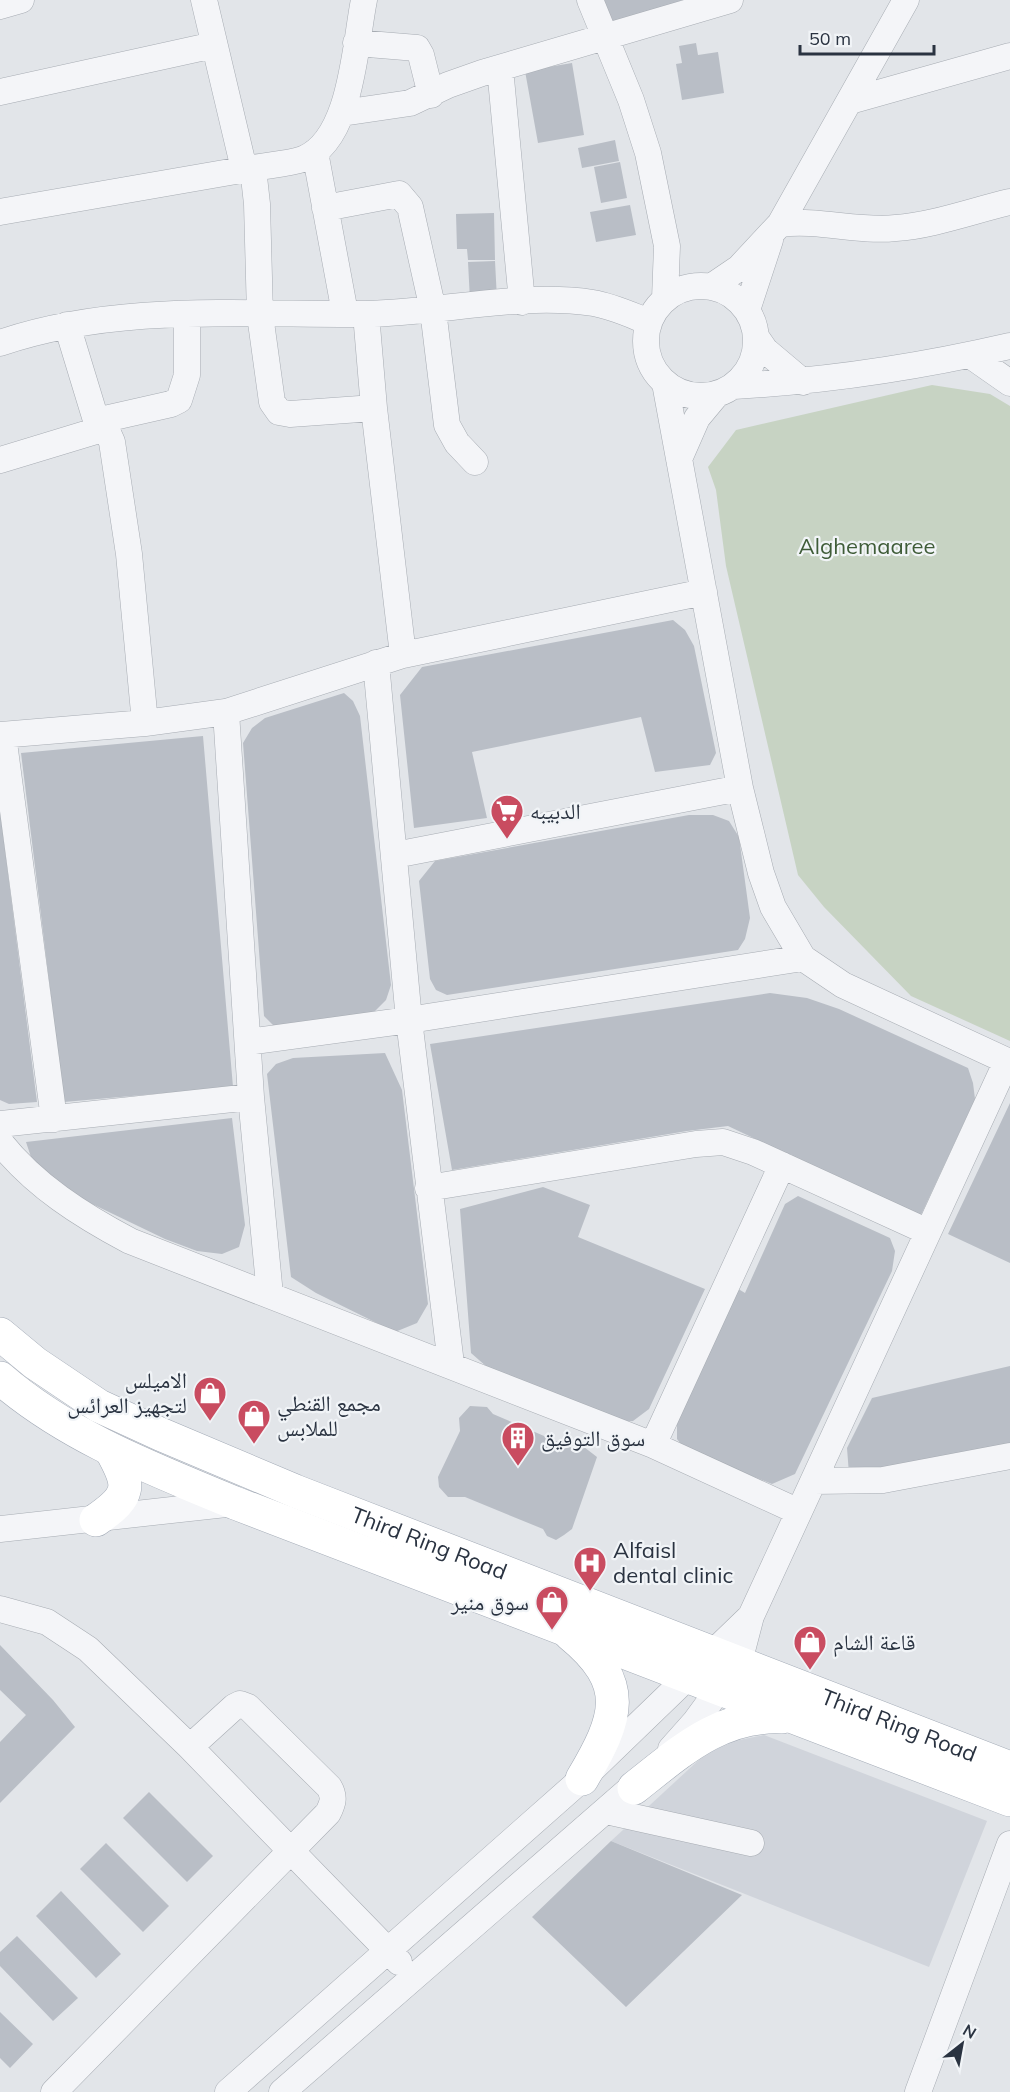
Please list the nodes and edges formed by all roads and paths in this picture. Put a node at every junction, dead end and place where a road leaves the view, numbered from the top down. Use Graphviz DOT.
graph roads {
  1 [pos="21,0"];
  2 [pos="204,0"];
  3 [pos="364,0"];
  4 [pos="590,0"];
  5 [pos="730,0"];
  6 [pos="906,0"];
  7 [pos="0,6"];
  8 [pos="607,38"];
  9 [pos="356,43"];
  10 [pos="214,45"];
  11 [pos="1010,56"];
  12 [pos="500,68"];
  13 [pos="0,92"];
  14 [pos="431,95"];
  15 [pos="850,101"];
  16 [pos="342,113"];
  17 [pos="315,152"];
  18 [pos="248,169"];
  19 [pos="1010,202"];
  20 [pos="325,208"];
  21 [pos="0,212"];
  22 [pos="776,229"];
  23 [pos="667,246"];
  24 [pos="702,286"];
  25 [pos="665,299"];
  26 [pos="522,303"];
  27 [pos="433,310"];
  28 [pos="747,310"];
  29 [pos="187,314"];
  30 [pos="356,314"];
  31 [pos="260,315"];
  32 [pos="649,322"];
  33 [pos="68,326"];
  34 [pos="756,337"];
  35 [pos="0,343"];
  36 [pos="1010,346"];
  37 [pos="970,355"];
  38 [pos="803,382"];
  39 [pos="665,383"];
  40 [pos="1010,383"];
  41 [pos="725,390"];
  42 [pos="374,408"];
  43 [pos="98,425"];
  44 [pos="0,460"];
  45 [pos="679,460"];
  46 [pos="474,462"];
  47 [pos="704,592"];
  48 [pos="403,655"];
  49 [pos="376,663"];
  50 [pos="226,712"];
  51 [pos="145,723"];
  52 [pos="2,735"];
  53 [pos="740,788"];
  54 [pos="395,855"];
  55 [pos="803,958"];
  56 [pos="409,1020"];
  57 [pos="248,1042"];
  58 [pos="1009,1062"];
  59 [pos="251,1096"];
  60 [pos="54,1119"];
  61 [pos="0,1124"];
  62 [pos="0,1142"];
  63 [pos="782,1164"];
  64 [pos="428,1188"];
  65 [pos="928,1232"];
  66 [pos="270,1295"];
  67 [pos="0,1334"];
  68 [pos="451,1364"];
  69 [pos="0,1378"];
  70 [pos="653,1444"];
  71 [pos="111,1450"];
  72 [pos="1010,1456"];
  73 [pos="814,1481"];
  74 [pos="235,1503"];
  75 [pos="799,1512"];
  76 [pos="96,1520"];
  77 [pos="0,1529"];
  78 [pos="4,1613"];
  79 [pos="559,1625"];
  80 [pos="726,1657"];
  81 [pos="688,1676"];
  82 [pos="719,1689"];
  83 [pos="795,1718"];
  84 [pos="190,1747"];
  85 [pos="1010,1768"];
  86 [pos="582,1779"];
  87 [pos="634,1788"];
  88 [pos="1010,1800"];
  89 [pos="606,1811"];
  90 [pos="751,1842"];
  91 [pos="1010,1844"];
  92 [pos="290,1851"];
  93 [pos="388,1951"];
  94 [pos="414,1977"];
  95 [pos="54,2092"];
  96 [pos="228,2092"];
  97 [pos="282,2092"];
  98 [pos="918,2092"];
  1 -- 7 [label="street"];
  2 -- 10 [label="street"];
  3 -- 9 [label="street"];
  4 -- 8 [label="street"];
  5 -- 8 [label="street"];
  6 -- 15 [label="street"];
  8 -- 12 [label="street"];
  8 -- 23 [label="street"];
  9 -- 14 [label="street"];
  9 -- 16 [label="street"];
  10 -- 13 [label="street"];
  10 -- 18 [label="street"];
  11 -- 15 [label="street"];
  12 -- 14 [label="street"];
  12 -- 26 [label="street"];
  14 -- 16 [label="street"];
  15 -- 22 [label="street"];
  16 -- 17 [label="street"];
  17 -- 18 [label="street"];
  17 -- 20 [label="street"];
  18 -- 21 [label="street"];
  18 -- 31 [label="street"];
  19 -- 22 [label="street"];
  20 -- 27 [label="street"];
  20 -- 30 [label="street"];
  22 -- 24 [label="street"];
  22 -- 28 [label="street"];
  23 -- 24 [label="street"];
  23 -- 25 [label="street"];
  24 -- 25 [label="street"];
  24 -- 28 [label="street"];
  25 -- 32 [label="street"];
  26 -- 27 [label="street"];
  26 -- 32 [label="street"];
  27 -- 30 [label="street"];
  27 -- 46 [label="street"];
  28 -- 34 [label="street"];
  29 -- 31 [label="street"];
  29 -- 33 [label="street"];
  29 -- 43 [label="street"];
  30 -- 31 [label="street"];
  30 -- 42 [label="street"];
  31 -- 42 [label="street"];
  32 -- 39 [label="street"];
  33 -- 35 [label="street"];
  33 -- 43 [label="street"];
  34 -- 38 [label="street"];
  34 -- 41 [label="street"];
  36 -- 37 [label="street"];
  37 -- 38 [label="street"];
  37 -- 40 [label="street"];
  38 -- 41 [label="street"];
  39 -- 41 [label="street"];
  39 -- 45 [label="street"];
  41 -- 45 [label="street"];
  42 -- 48 [label="street"];
  43 -- 44 [label="street"];
  43 -- 51 [label="street"];
  45 -- 47 [label="street"];
  47 -- 48 [label="street"];
  47 -- 53 [label="street"];
  48 -- 49 [label="street"];
  49 -- 50 [label="street"];
  49 -- 54 [label="street"];
  50 -- 51 [label="street"];
  50 -- 57 [label="street"];
  51 -- 52 [label="street"];
  52 -- 60 [label="street"];
  53 -- 54 [label="street"];
  53 -- 55 [label="street"];
  54 -- 56 [label="street"];
  55 -- 56 [label="street"];
  55 -- 58 [label="street"];
  56 -- 57 [label="street"];
  56 -- 64 [label="street"];
  57 -- 59 [label="street"];
  58 -- 65 [label="street"];
  59 -- 60 [label="street"];
  59 -- 66 [label="street"];
  60 -- 61 [label="street"];
  62 -- 66 [label="street"];
  63 -- 64 [label="street"];
  63 -- 65 [label="street"];
  63 -- 70 [label="street"];
  64 -- 68 [label="street"];
  65 -- 73 [label="street"];
  66 -- 68 [label="street"];
  67 -- 80 [label="main road, Third Ring Road"];
  68 -- 70 [label="street"];
  69 -- 71 [label="main road, Third Ring Road"];
  70 -- 75 [label="street"];
  71 -- 74 [label="main road, Third Ring Road"];
  71 -- 76 [label="main road"];
  72 -- 73 [label="street"];
  73 -- 75 [label="street"];
  74 -- 76 [label="street"];
  74 -- 79 [label="main road, Third Ring Road"];
  75 -- 80 [label="street"];
  76 -- 77 [label="street"];
  78 -- 84 [label="street"];
  79 -- 81 [label="main road, Third Ring Road"];
  79 -- 86 [label="main road"];
  80 -- 81 [label="street"];
  80 -- 82 [label="street"];
  80 -- 85 [label="main road, Third Ring Road"];
  81 -- 82 [label="main road, Third Ring Road"];
  81 -- 86 [label="street"];
  82 -- 83 [label="main road, Third Ring Road"];
  82 -- 87 [label="street"];
  83 -- 87 [label="main road"];
  83 -- 88 [label="main road, Third Ring Road"];
  84 -- 92 [label="street"];
  84 -- 92 [label="street"];
  86 -- 93 [label="street"];
  87 -- 89 [label="street"];
  89 -- 90 [label="street"];
  89 -- 94 [label="street"];
  91 -- 98 [label="street"];
  92 -- 93 [label="street"];
  92 -- 95 [label="street"];
  93 -- 94 [label="street"];
  93 -- 96 [label="street"];
  94 -- 97 [label="street"];
}
